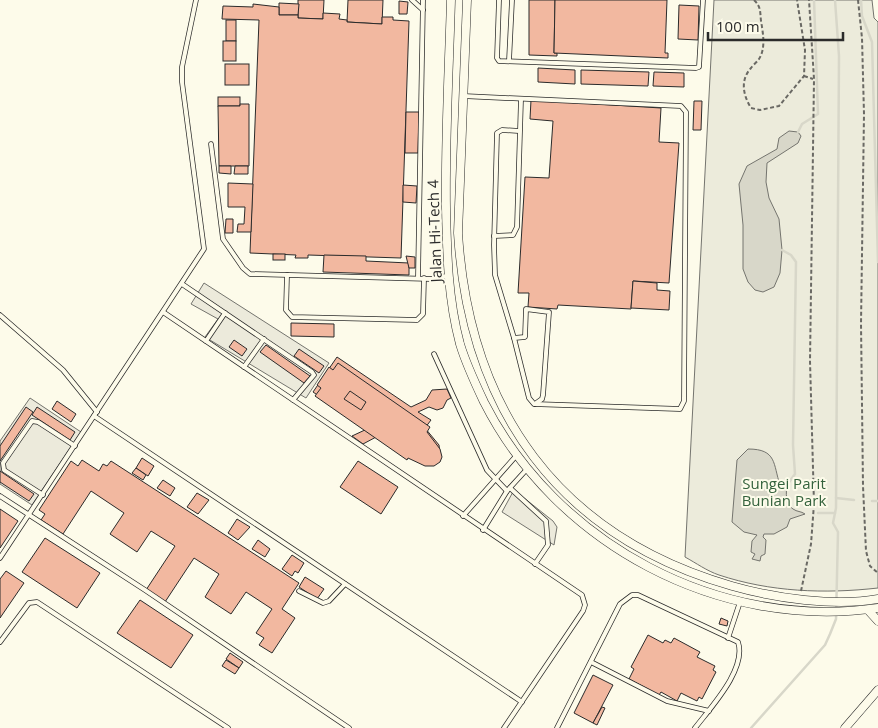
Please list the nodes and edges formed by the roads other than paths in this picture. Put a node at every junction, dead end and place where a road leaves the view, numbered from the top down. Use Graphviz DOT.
graph roads {
  1 [pos="196,0"];
  2 [pos="412,0"];
  3 [pos="423,0"];
  4 [pos="451,0"];
  5 [pos="467,0"];
  6 [pos="499,0"];
  7 [pos="512,0"];
  8 [pos="703,0"];
  9 [pos="423,10"];
  10 [pos="509,61"];
  11 [pos="463,96"];
  12 [pos="520,99"];
  13 [pos="519,131"];
  14 [pos="211,144"];
  15 [pos="494,236"];
  16 [pos="287,275"];
  17 [pos="447,276"];
  18 [pos="418,278"];
  19 [pos="424,278"];
  20 [pos="182,284"];
  21 [pos="163,312"];
  22 [pos="225,313"];
  23 [pos="0,314"];
  24 [pos="514,338"];
  25 [pos="264,339"];
  26 [pos="206,341"];
  27 [pos="434,354"];
  28 [pos="244,367"];
  29 [pos="293,400"];
  30 [pos="534,404"];
  31 [pos="97,412"];
  32 [pos="94,416"];
  33 [pos="74,446"];
  34 [pos="516,456"];
  35 [pos="527,469"];
  36 [pos="494,479"];
  37 [pos="508,490"];
  38 [pos="43,494"];
  39 [pos="0,496"];
  40 [pos="29,515"];
  41 [pos="463,516"];
  42 [pos="483,530"];
  43 [pos="0,558"];
  44 [pos="535,564"];
  45 [pos="345,584"];
  46 [pos="299,591"];
  47 [pos="878,599"];
  48 [pos="740,602"];
  49 [pos="878,608"];
  50 [pos="863,610"];
  51 [pos="878,621"];
  52 [pos="728,638"];
  53 [pos="0,642"];
  54 [pos="590,662"];
  55 [pos="878,690"];
  56 [pos="522,702"];
  57 [pos="709,711"];
  58 [pos="228,728"];
  59 [pos="349,728"];
  60 [pos="504,728"];
  61 [pos="557,728"];
  62 [pos="696,728"];
  63 [pos="845,728"];
  1 -- 20 [label="lane"];
  2 -- 9 [label="lane"];
  3 -- 9 [label="lane"];
  4 -- 17 [label="street, Jalan Hi-Tech 4"];
  5 -- 11 [label="street, Jalan Hi-Tech 4"];
  6 -- 10 [label="lane"];
  7 -- 10 [label="lane"];
  8 -- 10 [label="lane"];
  9 -- 18 [label="lane"];
  11 -- 12 [label="lane"];
  11 -- 47 [label="street, Jalan Hi-Tech 4"];
  12 -- 13 [label="lane"];
  12 -- 30 [label="lane"];
  13 -- 15 [label="lane"];
  13 -- 15 [label="lane"];
  14 -- 16 [label="lane"];
  15 -- 24 [label="lane"];
  16 -- 18 [label="lane"];
  16 -- 19 [label="lane"];
  17 -- 19 [label="lane"];
  17 -- 34 [label="street, Jalan Hi-Tech 4"];
  18 -- 19 [label="lane"];
  20 -- 21 [label="lane"];
  20 -- 22 [label="lane"];
  21 -- 26 [label="lane"];
  21 -- 31 [label="lane"];
  22 -- 25 [label="lane"];
  22 -- 26 [label="lane"];
  23 -- 31 [label="lane"];
  24 -- 30 [label="lane"];
  24 -- 30 [label="lane"];
  25 -- 28 [label="lane"];
  25 -- 29 [label="lane"];
  26 -- 28 [label="lane"];
  27 -- 36 [label="lane"];
  28 -- 29 [label="lane"];
  29 -- 41 [label="lane"];
  31 -- 32 [label="lane"];
  32 -- 33 [label="lane"];
  32 -- 45 [label="lane"];
  33 -- 38 [label="lane"];
  33 -- 38 [label="lane"];
  34 -- 35 [label="street, Jalan Hi-Tech 4"];
  34 -- 36 [label="lane"];
  35 -- 37 [label="lane"];
  35 -- 48 [label="street, Jalan Hi-Tech 4"];
  36 -- 37 [label="lane"];
  36 -- 41 [label="lane"];
  37 -- 42 [label="lane"];
  37 -- 44 [label="lane"];
  38 -- 40 [label="lane"];
  39 -- 40 [label="lane"];
  40 -- 43 [label="lane"];
  40 -- 59 [label="lane"];
  41 -- 42 [label="lane"];
  42 -- 44 [label="lane"];
  44 -- 56 [label="lane"];
  45 -- 46 [label="lane"];
  45 -- 56 [label="lane"];
  48 -- 50 [label="street, Jalan Hi-Tech 4"];
  48 -- 52 [label="lane"];
  49 -- 50 [label="street, Jalan Hi-Tech 4"];
  50 -- 51 [label="street"];
  52 -- 54 [label="lane"];
  52 -- 57 [label="lane"];
  53 -- 58 [label="lane"];
  54 -- 57 [label="lane"];
  54 -- 61 [label="lane"];
  55 -- 63 [label="street"];
  56 -- 60 [label="lane"];
  57 -- 62 [label="lane"];
}
